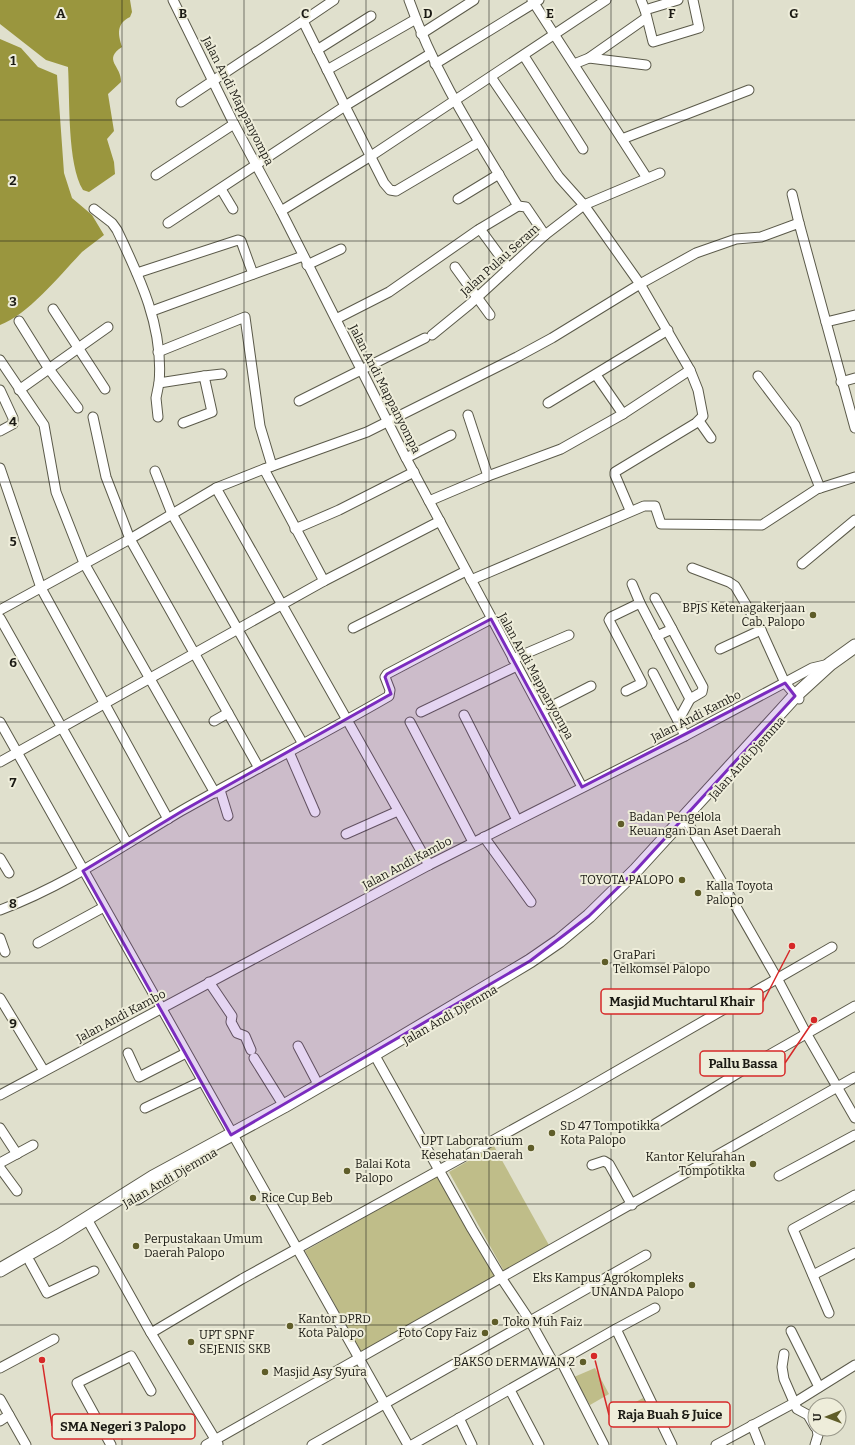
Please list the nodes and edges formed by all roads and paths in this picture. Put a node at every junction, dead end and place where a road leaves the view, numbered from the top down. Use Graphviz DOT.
graph roads {
  1 [pos="173,0"];
  2 [pos="334,0"];
  3 [pos="410,0"];
  4 [pos="474,0"];
  5 [pos="606,0"];
  6 [pos="640,0"];
  7 [pos="678,0"];
  8 [pos="693,0"];
  9 [pos="535,1"];
  10 [pos="645,14"];
  11 [pos="371,16"];
  12 [pos="416,19"];
  13 [pos="303,21"];
  14 [pos="421,34"];
  15 [pos="555,35"];
  16 [pos="317,50"];
  17 [pos="430,54"];
  18 [pos="524,56"];
  19 [pos="589,58"];
  20 [pos="434,64"];
  21 [pos="574,64"];
  22 [pos="646,65"];
  23 [pos="327,70"];
  24 [pos="491,77"];
  25 [pos="213,79"];
  26 [pos="749,90"];
  27 [pos="455,99"];
  28 [pos="181,102"];
  29 [pos="345,106"];
  30 [pos="234,124"];
  31 [pos="622,139"];
  32 [pos="479,142"];
  33 [pos="583,149"];
  34 [pos="371,156"];
  35 [pos="256,166"];
  36 [pos="660,173"];
  37 [pos="499,174"];
  38 [pos="156,175"];
  39 [pos="647,178"];
  40 [pos="221,189"];
  41 [pos="792,194"];
  42 [pos="458,199"];
  43 [pos="584,204"];
  44 [pos="518,206"];
  45 [pos="233,209"];
  46 [pos="94,210"];
  47 [pos="281,211"];
  48 [pos="168,223"];
  49 [pos="799,223"];
  50 [pos="480,229"];
  51 [pos="545,235"];
  52 [pos="341,249"];
  53 [pos="303,256"];
  54 [pos="307,265"];
  55 [pos="455,267"];
  56 [pos="508,267"];
  57 [pos="137,273"];
  58 [pos="253,274"];
  59 [pos="640,284"];
  60 [pos="477,297"];
  61 [pos="52,310"];
  62 [pos="152,311"];
  63 [pos="490,315"];
  64 [pos="855,315"];
  65 [pos="336,319"];
  66 [pos="18,321"];
  67 [pos="826,322"];
  68 [pos="108,327"];
  69 [pos="668,330"];
  70 [pos="78,348"];
  71 [pos="158,352"];
  72 [pos="0,360"];
  73 [pos="49,369"];
  74 [pos="362,370"];
  75 [pos="690,370"];
  76 [pos="222,374"];
  77 [pos="596,375"];
  78 [pos="204,376"];
  79 [pos="758,376"];
  80 [pos="855,378"];
  81 [pos="841,382"];
  82 [pos="158,383"];
  83 [pos="105,389"];
  84 [pos="0,390"];
  85 [pos="19,390"];
  86 [pos="299,401"];
  87 [pos="548,403"];
  88 [pos="78,408"];
  89 [pos="623,414"];
  90 [pos="468,415"];
  91 [pos="854,415"];
  92 [pos="94,416"];
  93 [pos="158,417"];
  94 [pos="698,421"];
  95 [pos="388,422"];
  96 [pos="183,423"];
  97 [pos="855,428"];
  98 [pos="0,431"];
  99 [pos="451,435"];
  100 [pos="711,438"];
  101 [pos="406,458"];
  102 [pos="268,467"];
  103 [pos="0,468"];
  104 [pos="155,471"];
  105 [pos="414,472"];
  106 [pos="488,476"];
  107 [pos="855,477"];
  108 [pos="216,488"];
  109 [pos="820,488"];
  110 [pos="429,501"];
  111 [pos="630,510"];
  112 [pos="172,514"];
  113 [pos="855,520"];
  114 [pos="440,521"];
  115 [pos="295,529"];
  116 [pos="130,539"];
  117 [pos="84,563"];
  118 [pos="802,564"];
  119 [pos="692,568"];
  120 [pos="466,570"];
  121 [pos="471,580"];
  122 [pos="324,581"];
  123 [pos="632,584"];
  124 [pos="41,588"];
  125 [pos="655,598"];
  126 [pos="640,603"];
  127 [pos="281,606"];
  128 [pos="0,610"];
  129 [pos="0,618"];
  130 [pos="491,619"];
  131 [pos="353,628"];
  132 [pos="237,629"];
  133 [pos="672,629"];
  134 [pos="761,630"];
  135 [pos="569,635"];
  136 [pos="657,636"];
  137 [pos="855,646"];
  138 [pos="720,649"];
  139 [pos="194,655"];
  140 [pos="855,655"];
  141 [pos="515,663"];
  142 [pos="832,667"];
  143 [pos="653,673"];
  144 [pos="149,680"];
  145 [pos="785,683"];
  146 [pos="591,686"];
  147 [pos="626,692"];
  148 [pos="798,698"];
  149 [pos="690,699"];
  150 [pos="105,705"];
  151 [pos="542,711"];
  152 [pos="421,712"];
  153 [pos="228,714"];
  154 [pos="464,714"];
  155 [pos="214,721"];
  156 [pos="347,721"];
  157 [pos="678,721"];
  158 [pos="0,722"];
  159 [pos="410,722"];
  160 [pos="62,728"];
  161 [pos="685,736"];
  162 [pos="303,744"];
  163 [pos="17,752"];
  164 [pos="289,752"];
  165 [pos="0,762"];
  166 [pos="259,768"];
  167 [pos="582,787"];
  168 [pos="217,791"];
  169 [pos="398,810"];
  170 [pos="315,812"];
  171 [pos="228,816"];
  172 [pos="168,819"];
  173 [pos="686,819"];
  174 [pos="517,820"];
  175 [pos="346,834"];
  176 [pos="484,837"];
  177 [pos="473,842"];
  178 [pos="127,843"];
  179 [pos="0,858"];
  180 [pos="429,865"];
  181 [pos="83,871"];
  182 [pos="9,874"];
  183 [pos="531,902"];
  184 [pos="104,907"];
  185 [pos="0,910"];
  186 [pos="0,938"];
  187 [pos="38,943"];
  188 [pos="832,947"];
  189 [pos="5,952"];
  190 [pos="778,980"];
  191 [pos="209,982"];
  192 [pos="0,998"];
  193 [pos="855,1006"];
  194 [pos="162,1008"];
  195 [pos="806,1034"];
  196 [pos="298,1046"];
  197 [pos="128,1053"];
  198 [pos="186,1053"];
  199 [pos="376,1056"];
  200 [pos="44,1071"];
  201 [pos="855,1077"];
  202 [pos="202,1081"];
  203 [pos="319,1086"];
  204 [pos="837,1088"];
  205 [pos="0,1094"];
  206 [pos="284,1106"];
  207 [pos="145,1108"];
  208 [pos="855,1118"];
  209 [pos="655,1124"];
  210 [pos="0,1128"];
  211 [pos="855,1135"];
  212 [pos="233,1138"];
  213 [pos="33,1145"];
  214 [pos="17,1154"];
  215 [pos="0,1163"];
  216 [pos="592,1165"];
  217 [pos="0,1168"];
  218 [pos="440,1169"];
  219 [pos="779,1176"];
  220 [pos="17,1191"];
  221 [pos="855,1195"];
  222 [pos="632,1205"];
  223 [pos="89,1222"];
  224 [pos="297,1249"];
  225 [pos="855,1253"];
  226 [pos="646,1255"];
  227 [pos="30,1262"];
  228 [pos="0,1270"];
  229 [pos="94,1271"];
  230 [pos="813,1275"];
  231 [pos="0,1278"];
  232 [pos="502,1279"];
  233 [pos="655,1308"];
  234 [pos="829,1313"];
  235 [pos="530,1321"];
  236 [pos="616,1329"];
  237 [pos="791,1331"];
  238 [pos="151,1333"];
  239 [pos="54,1339"];
  240 [pos="784,1354"];
  241 [pos="359,1358"];
  242 [pos="557,1363"];
  243 [pos="855,1365"];
  244 [pos="0,1368"];
  245 [pos="819,1387"];
  246 [pos="510,1390"];
  247 [pos="151,1391"];
  248 [pos="0,1399"];
  249 [pos="794,1403"];
  250 [pos="385,1404"];
  251 [pos="807,1414"];
  252 [pos="9,1415"];
  253 [pos="458,1418"];
  254 [pos="0,1421"];
  255 [pos="752,1425"];
  256 [pos="217,1442"];
  257 [pos="26,1445"];
  258 [pos="111,1445"];
  259 [pos="206,1445"];
  260 [pos="312,1445"];
  261 [pos="408,1445"];
  262 [pos="412,1445"];
  263 [pos="472,1445"];
  264 [pos="539,1445"];
  265 [pos="604,1445"];
  266 [pos="672,1445"];
  267 [pos="716,1445"];
  268 [pos="760,1445"];
  1 -- 25 [label="street, Jalan Andi Mappanyompa"];
  2 -- 13 [label="street"];
  3 -- 12 [label="street"];
  4 -- 14 [label="street"];
  5 -- 15 [label="street"];
  6 -- 10 [label="street"];
  7 -- 10 [label="street"];
  8 -- 10 [label="street"];
  9 -- 15 [label="street"];
  9 -- 20 [label="street"];
  10 -- 19 [label="street"];
  11 -- 16 [label="street"];
  12 -- 14 [label="street"];
  12 -- 23 [label="street"];
  13 -- 16 [label="street"];
  13 -- 25 [label="street"];
  14 -- 17 [label="street"];
  15 -- 18 [label="street"];
  15 -- 21 [label="street"];
  16 -- 23 [label="street"];
  17 -- 20 [label="street"];
  17 -- 29 [label="street"];
  18 -- 24 [label="street"];
  18 -- 33 [label="street"];
  19 -- 21 [label="street"];
  19 -- 22 [label="street"];
  20 -- 27 [label="street"];
  21 -- 31 [label="street"];
  23 -- 29 [label="street"];
  24 -- 27 [label="street"];
  24 -- 43 [label="street"];
  25 -- 28 [label="street"];
  25 -- 30 [label="street, Jalan Andi Mappanyompa"];
  26 -- 31 [label="street"];
  27 -- 32 [label="street"];
  27 -- 34 [label="street"];
  29 -- 34 [label="street"];
  29 -- 35 [label="street"];
  30 -- 35 [label="street, Jalan Andi Mappanyompa"];
  30 -- 38 [label="street"];
  31 -- 39 [label="street"];
  32 -- 34 [label="street"];
  32 -- 37 [label="street"];
  34 -- 47 [label="street"];
  35 -- 40 [label="street"];
  35 -- 47 [label="street, Jalan Andi Mappanyompa"];
  36 -- 39 [label="street, Jalan Pulau Seram"];
  37 -- 42 [label="street"];
  37 -- 44 [label="street"];
  39 -- 43 [label="street, Jalan Pulau Seram"];
  40 -- 45 [label="street"];
  40 -- 48 [label="street"];
  41 -- 49 [label="street"];
  43 -- 51 [label="street, Jalan Pulau Seram"];
  43 -- 59 [label="street"];
  44 -- 50 [label="street"];
  44 -- 51 [label="street"];
  46 -- 57 [label="street"];
  47 -- 53 [label="street, Jalan Andi Mappanyompa"];
  49 -- 59 [label="street"];
  49 -- 67 [label="street"];
  50 -- 56 [label="street"];
  50 -- 65 [label="street"];
  51 -- 56 [label="street, Jalan Pulau Seram"];
  52 -- 54 [label="street"];
  53 -- 54 [label="street, Jalan Andi Mappanyompa"];
  53 -- 58 [label="street"];
  54 -- 65 [label="street, Jalan Andi Mappanyompa"];
  55 -- 60 [label="street"];
  56 -- 60 [label="street, Jalan Pulau Seram"];
  57 -- 58 [label="street"];
  57 -- 62 [label="street"];
  58 -- 62 [label="street"];
  59 -- 69 [label="street"];
  59 -- 95 [label="street"];
  60 -- 63 [label="street"];
  60 -- 74 [label="street, Jalan Pulau Seram"];
  61 -- 70 [label="street"];
  62 -- 71 [label="street"];
  64 -- 67 [label="street"];
  65 -- 74 [label="street, Jalan Andi Mappanyompa"];
  66 -- 73 [label="street"];
  67 -- 81 [label="street"];
  68 -- 70 [label="street"];
  69 -- 75 [label="street"];
  69 -- 77 [label="street"];
  70 -- 73 [label="street"];
  70 -- 83 [label="street"];
  71 -- 82 [label="street"];
  71 -- 102 [label="street"];
  72 -- 85 [label="street"];
  73 -- 85 [label="street"];
  73 -- 88 [label="street"];
  74 -- 86 [label="street, Jalan Pulau Seram"];
  74 -- 95 [label="street, Jalan Andi Mappanyompa"];
  75 -- 89 [label="street"];
  75 -- 94 [label="street"];
  76 -- 78 [label="street"];
  77 -- 87 [label="street"];
  77 -- 89 [label="street"];
  78 -- 82 [label="street"];
  78 -- 96 [label="street"];
  79 -- 109 [label="street"];
  80 -- 81 [label="street"];
  81 -- 91 [label="street"];
  82 -- 93 [label="street"];
  84 -- 98 [label="street"];
  85 -- 117 [label="street"];
  89 -- 106 [label="street"];
  90 -- 106 [label="street"];
  91 -- 97 [label="street"];
  92 -- 116 [label="street"];
  94 -- 100 [label="street"];
  94 -- 111 [label="street"];
  95 -- 101 [label="street, Jalan Andi Mappanyompa"];
  95 -- 102 [label="street"];
  99 -- 101 [label="street"];
  101 -- 105 [label="street, Jalan Andi Mappanyompa"];
  102 -- 108 [label="street"];
  102 -- 115 [label="street"];
  103 -- 124 [label="street"];
  104 -- 112 [label="street"];
  105 -- 110 [label="street, Jalan Andi Mappanyompa"];
  105 -- 115 [label="street"];
  106 -- 110 [label="street"];
  107 -- 109 [label="street"];
  108 -- 112 [label="street"];
  108 -- 127 [label="street"];
  109 -- 111 [label="street"];
  110 -- 114 [label="street, Jalan Andi Mappanyompa"];
  111 -- 121 [label="street"];
  112 -- 116 [label="street"];
  112 -- 132 [label="street"];
  113 -- 118 [label="street"];
  114 -- 120 [label="street, Jalan Andi Mappanyompa"];
  114 -- 122 [label="street"];
  115 -- 122 [label="street"];
  116 -- 117 [label="street"];
  116 -- 139 [label="street"];
  117 -- 124 [label="street"];
  117 -- 144 [label="street"];
  119 -- 134 [label="street"];
  120 -- 121 [label="street, Jalan Andi Mappanyompa"];
  120 -- 131 [label="street"];
  121 -- 130 [label="street, Jalan Andi Mappanyompa"];
  122 -- 127 [label="street"];
  123 -- 126 [label="street"];
  124 -- 128 [label="street"];
  124 -- 150 [label="street"];
  125 -- 133 [label="street"];
  126 -- 136 [label="street"];
  126 -- 147 [label="street"];
  127 -- 132 [label="street"];
  127 -- 156 [label="street"];
  129 -- 160 [label="street"];
  130 -- 141 [label="street, Jalan Andi Mappanyompa"];
  130 -- 156 [label="street"];
  132 -- 139 [label="street"];
  132 -- 162 [label="street"];
  133 -- 136 [label="street"];
  133 -- 149 [label="street"];
  134 -- 138 [label="street"];
  134 -- 145 [label="street"];
  135 -- 141 [label="street"];
  136 -- 149 [label="street"];
  137 -- 142 [label="highway"];
  139 -- 144 [label="street"];
  139 -- 153 [label="street"];
  140 -- 142 [label="highway"];
  141 -- 151 [label="street, Jalan Andi Mappanyompa"];
  141 -- 152 [label="street"];
  142 -- 145 [label="street, Jalan Andi Kambo"];
  142 -- 148 [label="highway, Jalan Andi Djemma"];
  143 -- 157 [label="street"];
  144 -- 150 [label="street"];
  144 -- 168 [label="street"];
  145 -- 148 [label="street"];
  145 -- 161 [label="street, Jalan Andi Kambo"];
  146 -- 151 [label="street"];
  148 -- 173 [label="highway, Jalan Andi Djemma"];
  149 -- 157 [label="street"];
  150 -- 160 [label="street"];
  150 -- 172 [label="street"];
  151 -- 167 [label="street, Jalan Andi Mappanyompa"];
  153 -- 155 [label="street"];
  153 -- 166 [label="street"];
  154 -- 174 [label="street"];
  156 -- 162 [label="street"];
  156 -- 169 [label="street"];
  157 -- 161 [label="street"];
  158 -- 163 [label="street"];
  159 -- 177 [label="street"];
  160 -- 163 [label="street"];
  160 -- 178 [label="street"];
  161 -- 167 [label="street, Jalan Andi Kambo"];
  162 -- 164 [label="street"];
  163 -- 165 [label="street"];
  163 -- 181 [label="street"];
  164 -- 166 [label="street"];
  164 -- 170 [label="street"];
  166 -- 168 [label="street"];
  167 -- 174 [label="street, Jalan Andi Kambo"];
  168 -- 171 [label="street"];
  168 -- 172 [label="street"];
  169 -- 175 [label="street"];
  169 -- 180 [label="street"];
  172 -- 178 [label="street"];
  173 -- 190 [label="street"];
  173 -- 199 [label="highway, Jalan Andi Djemma"];
  174 -- 176 [label="street, Jalan Andi Kambo"];
  176 -- 177 [label="street, Jalan Andi Kambo"];
  176 -- 183 [label="street"];
  177 -- 180 [label="street, Jalan Andi Kambo"];
  178 -- 181 [label="street"];
  179 -- 182 [label="street"];
  180 -- 191 [label="street, Jalan Andi Kambo"];
  181 -- 184 [label="street"];
  181 -- 185 [label="street"];
  184 -- 187 [label="street"];
  184 -- 194 [label="street"];
  186 -- 189 [label="street"];
  188 -- 190 [label="street"];
  190 -- 195 [label="street"];
  190 -- 218 [label="street"];
  191 -- 194 [label="street, Jalan Andi Kambo"];
  191 -- 206 [label="street"];
  192 -- 200 [label="street"];
  193 -- 195 [label="street"];
  194 -- 198 [label="street"];
  194 -- 200 [label="street, Jalan Andi Kambo"];
  195 -- 204 [label="street"];
  195 -- 209 [label="street"];
  196 -- 203 [label="street"];
  197 -- 198 [label="street"];
  198 -- 202 [label="street"];
  199 -- 203 [label="highway, Jalan Andi Djemma"];
  199 -- 212 [label="highway, Jalan Andi Djemma"];
  199 -- 218 [label="street"];
  200 -- 205 [label="street, Jalan Andi Kambo"];
  201 -- 204 [label="street"];
  202 -- 207 [label="street"];
  202 -- 212 [label="street"];
  203 -- 206 [label="highway, Jalan Andi Djemma"];
  204 -- 208 [label="street"];
  204 -- 222 [label="street"];
  206 -- 212 [label="highway, Jalan Andi Djemma"];
  210 -- 214 [label="street"];
  211 -- 219 [label="street"];
  212 -- 223 [label="highway, Jalan Andi Djemma"];
  212 -- 224 [label="street"];
  213 -- 214 [label="street"];
  214 -- 215 [label="street"];
  216 -- 222 [label="street"];
  217 -- 220 [label="street"];
  218 -- 224 [label="street"];
  218 -- 232 [label="street"];
  221 -- 230 [label="street"];
  222 -- 232 [label="street"];
  223 -- 227 [label="highway, Jalan Andi Djemma"];
  223 -- 228 [label="highway, Jalan Andi Djemma"];
  223 -- 238 [label="street"];
  224 -- 238 [label="street"];
  224 -- 241 [label="street"];
  225 -- 230 [label="street"];
  226 -- 235 [label="street"];
  227 -- 229 [label="street"];
  227 -- 231 [label="highway, Jalan Andi Djemma"];
  230 -- 234 [label="street"];
  232 -- 235 [label="street"];
  232 -- 241 [label="street"];
  233 -- 236 [label="street"];
  235 -- 242 [label="street"];
  235 -- 250 [label="street"];
  236 -- 242 [label="street"];
  236 -- 266 [label="street"];
  237 -- 245 [label="street"];
  238 -- 256 [label="street"];
  239 -- 244 [label="street"];
  240 -- 249 [label="street"];
  241 -- 250 [label="street"];
  241 -- 256 [label="street"];
  242 -- 246 [label="street"];
  242 -- 265 [label="street"];
  243 -- 245 [label="street"];
  245 -- 249 [label="street"];
  246 -- 253 [label="street"];
  246 -- 264 [label="street"];
  247 -- 258 [label="street"];
  248 -- 252 [label="street"];
  249 -- 251 [label="street"];
  249 -- 255 [label="street"];
  250 -- 260 [label="street"];
  250 -- 261 [label="street"];
  252 -- 254 [label="street"];
  252 -- 257 [label="street"];
  253 -- 262 [label="street"];
  253 -- 263 [label="street"];
  255 -- 267 [label="street"];
  255 -- 268 [label="street"];
  256 -- 259 [label="street"];
}
